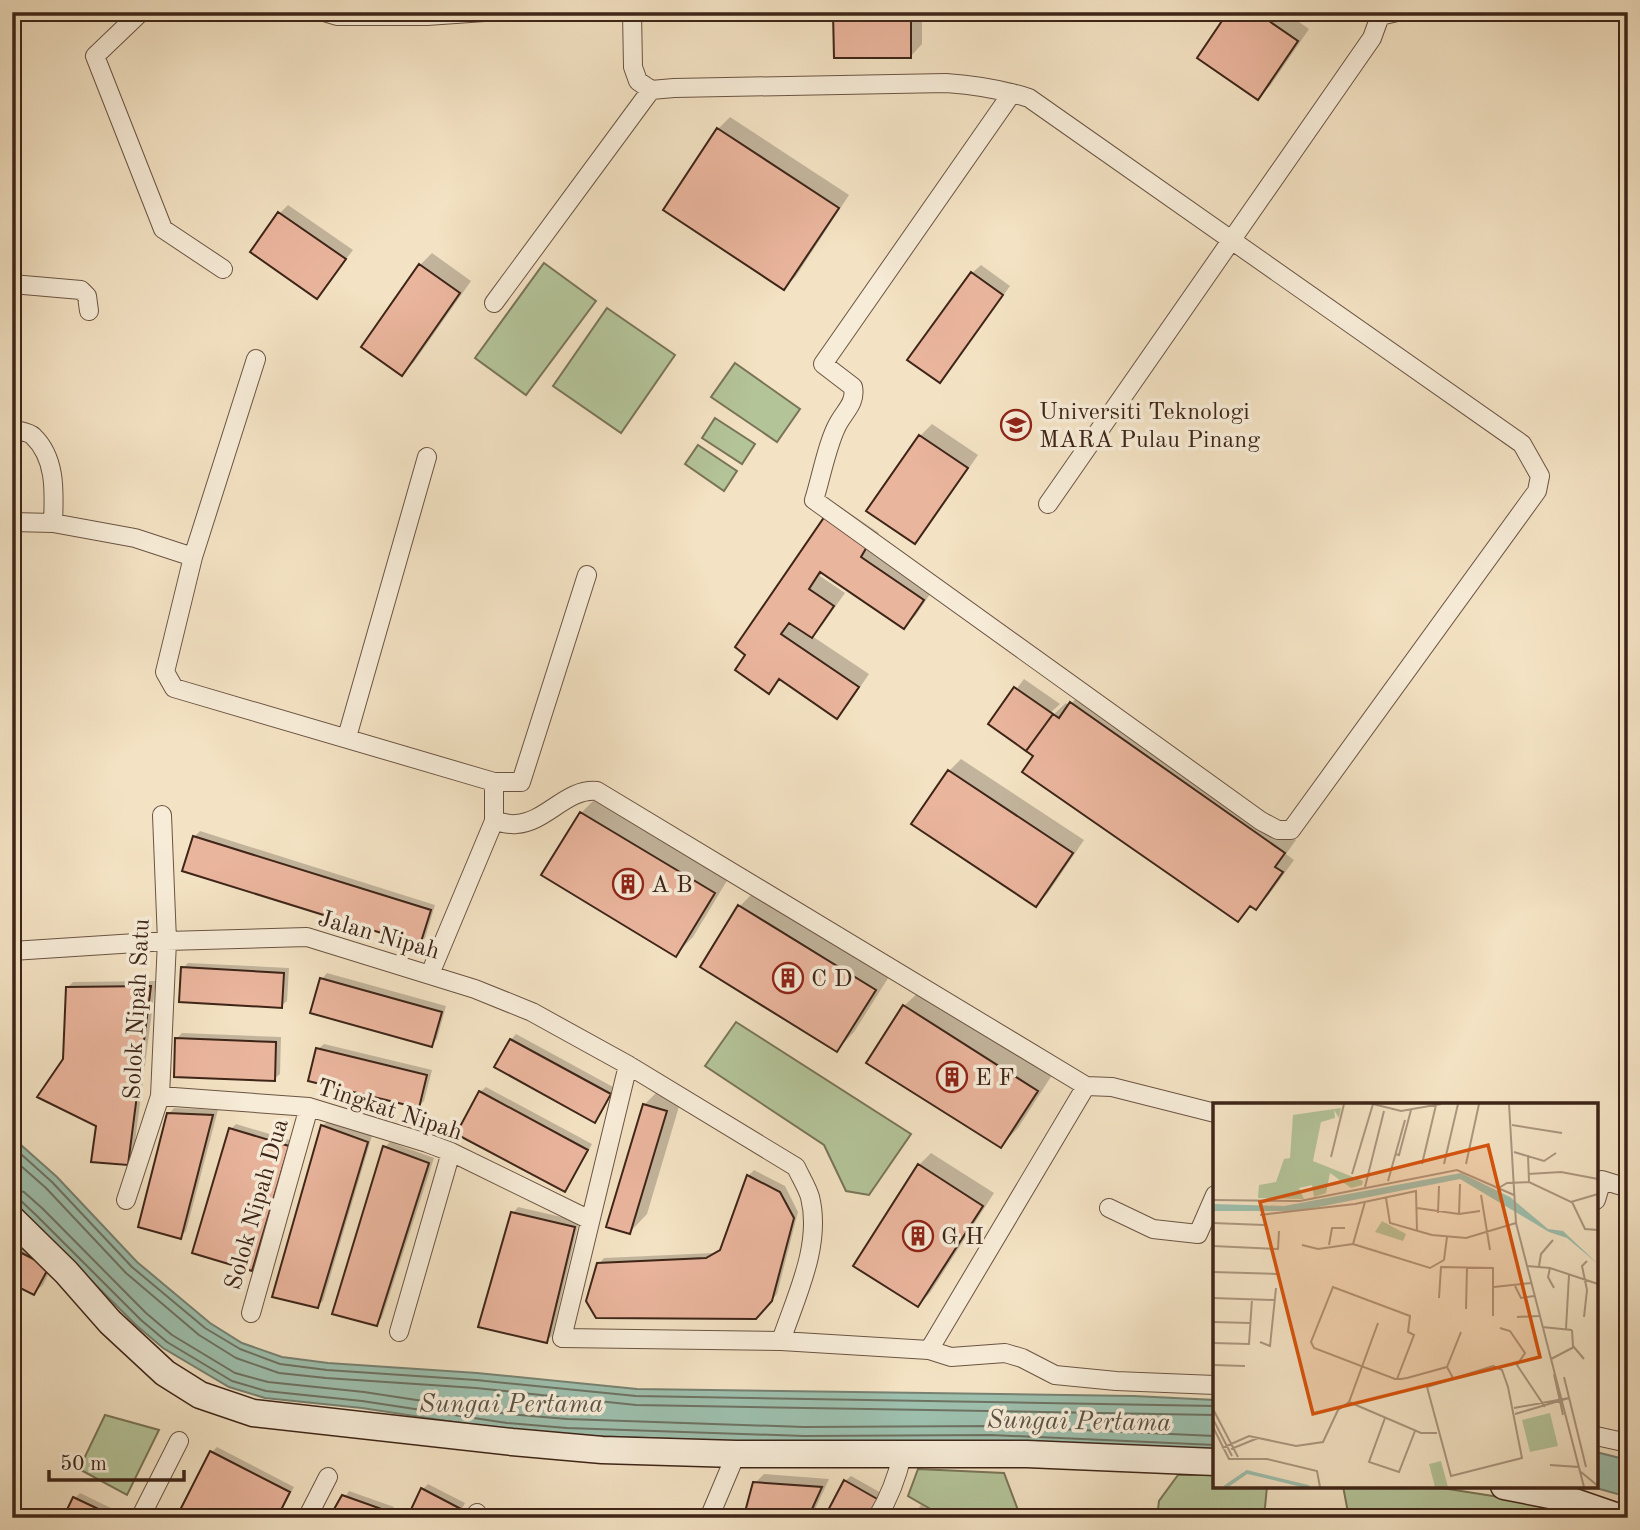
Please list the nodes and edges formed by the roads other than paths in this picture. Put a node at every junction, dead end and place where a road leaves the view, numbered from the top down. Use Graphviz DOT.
graph roads {
  1 [pos="141,12"];
  2 [pos="324,12"];
  3 [pos="484,12"];
  4 [pos="632,12"];
  5 [pos="1385,14"];
  6 [pos="652,90"];
  7 [pos="1012,93"];
  8 [pos="1230,240"];
  9 [pos="223,269"];
  10 [pos="12,284"];
  11 [pos="495,303"];
  12 [pos="89,311"];
  13 [pos="256,359"];
  14 [pos="12,429"];
  15 [pos="427,457"];
  16 [pos="1048,504"];
  17 [pos="12,522"];
  18 [pos="53,523"];
  19 [pos="193,556"];
  20 [pos="587,575"];
  21 [pos="347,737"];
  22 [pos="494,782"];
  23 [pos="162,815"];
  24 [pos="494,821"];
  25 [pos="167,941"];
  26 [pos="12,951"];
  27 [pos="430,974"];
  28 [pos="628,1065"];
  29 [pos="1086,1086"];
  30 [pos="160,1096"];
  31 [pos="309,1107"];
  32 [pos="1213,1112"];
  33 [pos="451,1152"];
  34 [pos="1628,1188"];
  35 [pos="1598,1193"];
  36 [pos="126,1200"];
  37 [pos="1213,1200"];
  38 [pos="1109,1208"];
  39 [pos="12,1219"];
  40 [pos="590,1220"];
  41 [pos="251,1313"];
  42 [pos="399,1332"];
  43 [pos="781,1340"];
  44 [pos="929,1350"];
  45 [pos="1213,1385"];
  46 [pos="1598,1436"];
  47 [pos="178,1441"];
  48 [pos="1628,1443"];
  49 [pos="736,1454"];
  50 [pos="902,1455"];
  51 [pos="1213,1462"];
  52 [pos="328,1477"];
  53 [pos="1514,1488"];
  54 [pos="140,1518"];
  55 [pos="307,1518"];
  56 [pos="709,1518"];
  57 [pos="877,1518"];
  58 [pos="1621,1518"];
  1 -- 9 [label="street"];
  2 -- 3 [label="street"];
  4 -- 6 [label="street"];
  5 -- 8 [label="street"];
  6 -- 7 [label="street"];
  6 -- 11 [label="street"];
  7 -- 8 [label="street"];
  7 -- 8 [label="street"];
  8 -- 16 [label="street"];
  10 -- 12 [label="street"];
  13 -- 19 [label="street"];
  14 -- 18 [label="street"];
  15 -- 21 [label="street"];
  17 -- 18 [label="street"];
  18 -- 19 [label="street"];
  19 -- 21 [label="street"];
  20 -- 22 [label="street"];
  21 -- 22 [label="street"];
  22 -- 24 [label="street"];
  23 -- 25 [label="street, Solok Nipah Satu"];
  24 -- 27 [label="street"];
  24 -- 29 [label="street"];
  25 -- 26 [label="street, Jalan Nipah"];
  25 -- 27 [label="street, Jalan Nipah"];
  25 -- 30 [label="street, Solok Nipah Satu"];
  27 -- 28 [label="street, Jalan Nipah"];
  28 -- 40 [label="street"];
  28 -- 43 [label="street, Jalan Nipah"];
  29 -- 32 [label="street"];
  29 -- 44 [label="street"];
  30 -- 31 [label="street, Tingkat Nipah"];
  30 -- 36 [label="street, Solok Nipah Satu"];
  31 -- 33 [label="street, Tingkat Nipah"];
  31 -- 41 [label="street, Solok Nipah Dua"];
  33 -- 40 [label="street, Tingkat Nipah"];
  33 -- 42 [label="street"];
  34 -- 35 [label="street"];
  37 -- 38 [label="street"];
  39 -- 49 [label="street"];
  40 -- 43 [label="street"];
  43 -- 44 [label="street"];
  44 -- 45 [label="street"];
  46 -- 48 [label="street"];
  47 -- 54 [label="street"];
  49 -- 50 [label="street"];
  49 -- 56 [label="street"];
  50 -- 51 [label="street"];
  50 -- 57 [label="street"];
  52 -- 55 [label="street"];
  53 -- 58 [label="street"];
}
